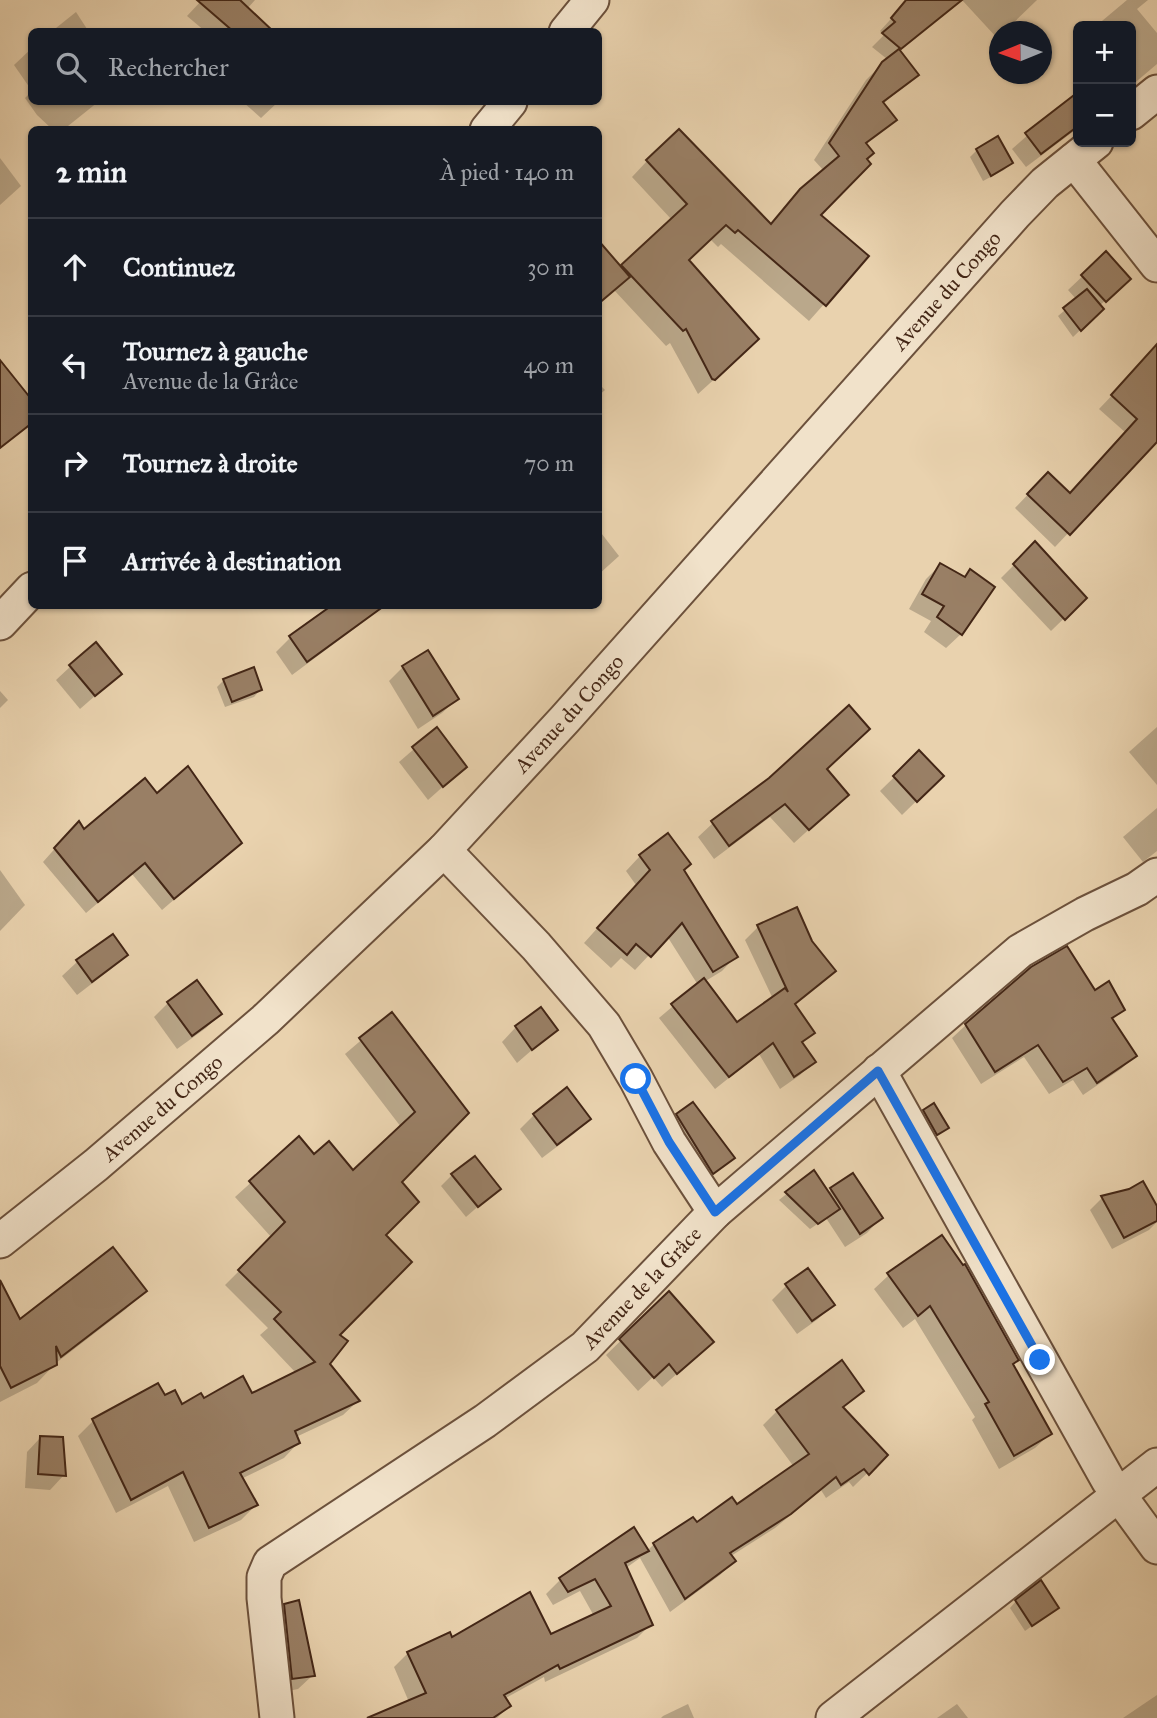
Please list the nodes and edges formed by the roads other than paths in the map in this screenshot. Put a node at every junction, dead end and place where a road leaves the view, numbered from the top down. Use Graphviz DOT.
graph roads {
  1 [pos="592,0"];
  2 [pos="569,28"];
  3 [pos="1157,92"];
  4 [pos="508,105"];
  5 [pos="1136,109"];
  6 [pos="490,126"];
  7 [pos="1085,151"];
  8 [pos="1157,265"];
  9 [pos="28,593"];
  10 [pos="0,623"];
  11 [pos="444,850"];
  12 [pos="1157,875"];
  13 [pos="878,1071"];
  14 [pos="715,1212"];
  15 [pos="0,1241"];
  16 [pos="1157,1465"];
  17 [pos="1119,1494"];
  18 [pos="1157,1547"];
  19 [pos="277,1718"];
  20 [pos="833,1718"];
  1 -- 2 [label="street"];
  3 -- 5 [label="street"];
  4 -- 6 [label="street"];
  7 -- 8 [label="street"];
  7 -- 11 [label="street, Avenue du Congo"];
  9 -- 10 [label="street"];
  11 -- 14 [label="street"];
  11 -- 15 [label="street, Avenue du Congo"];
  12 -- 13 [label="street, Avenue de la Grâce"];
  13 -- 14 [label="street, Avenue de la Grâce"];
  13 -- 17 [label="street"];
  14 -- 19 [label="street, Avenue de la Grâce"];
  16 -- 17 [label="street"];
  17 -- 18 [label="street"];
  17 -- 20 [label="street"];
}
